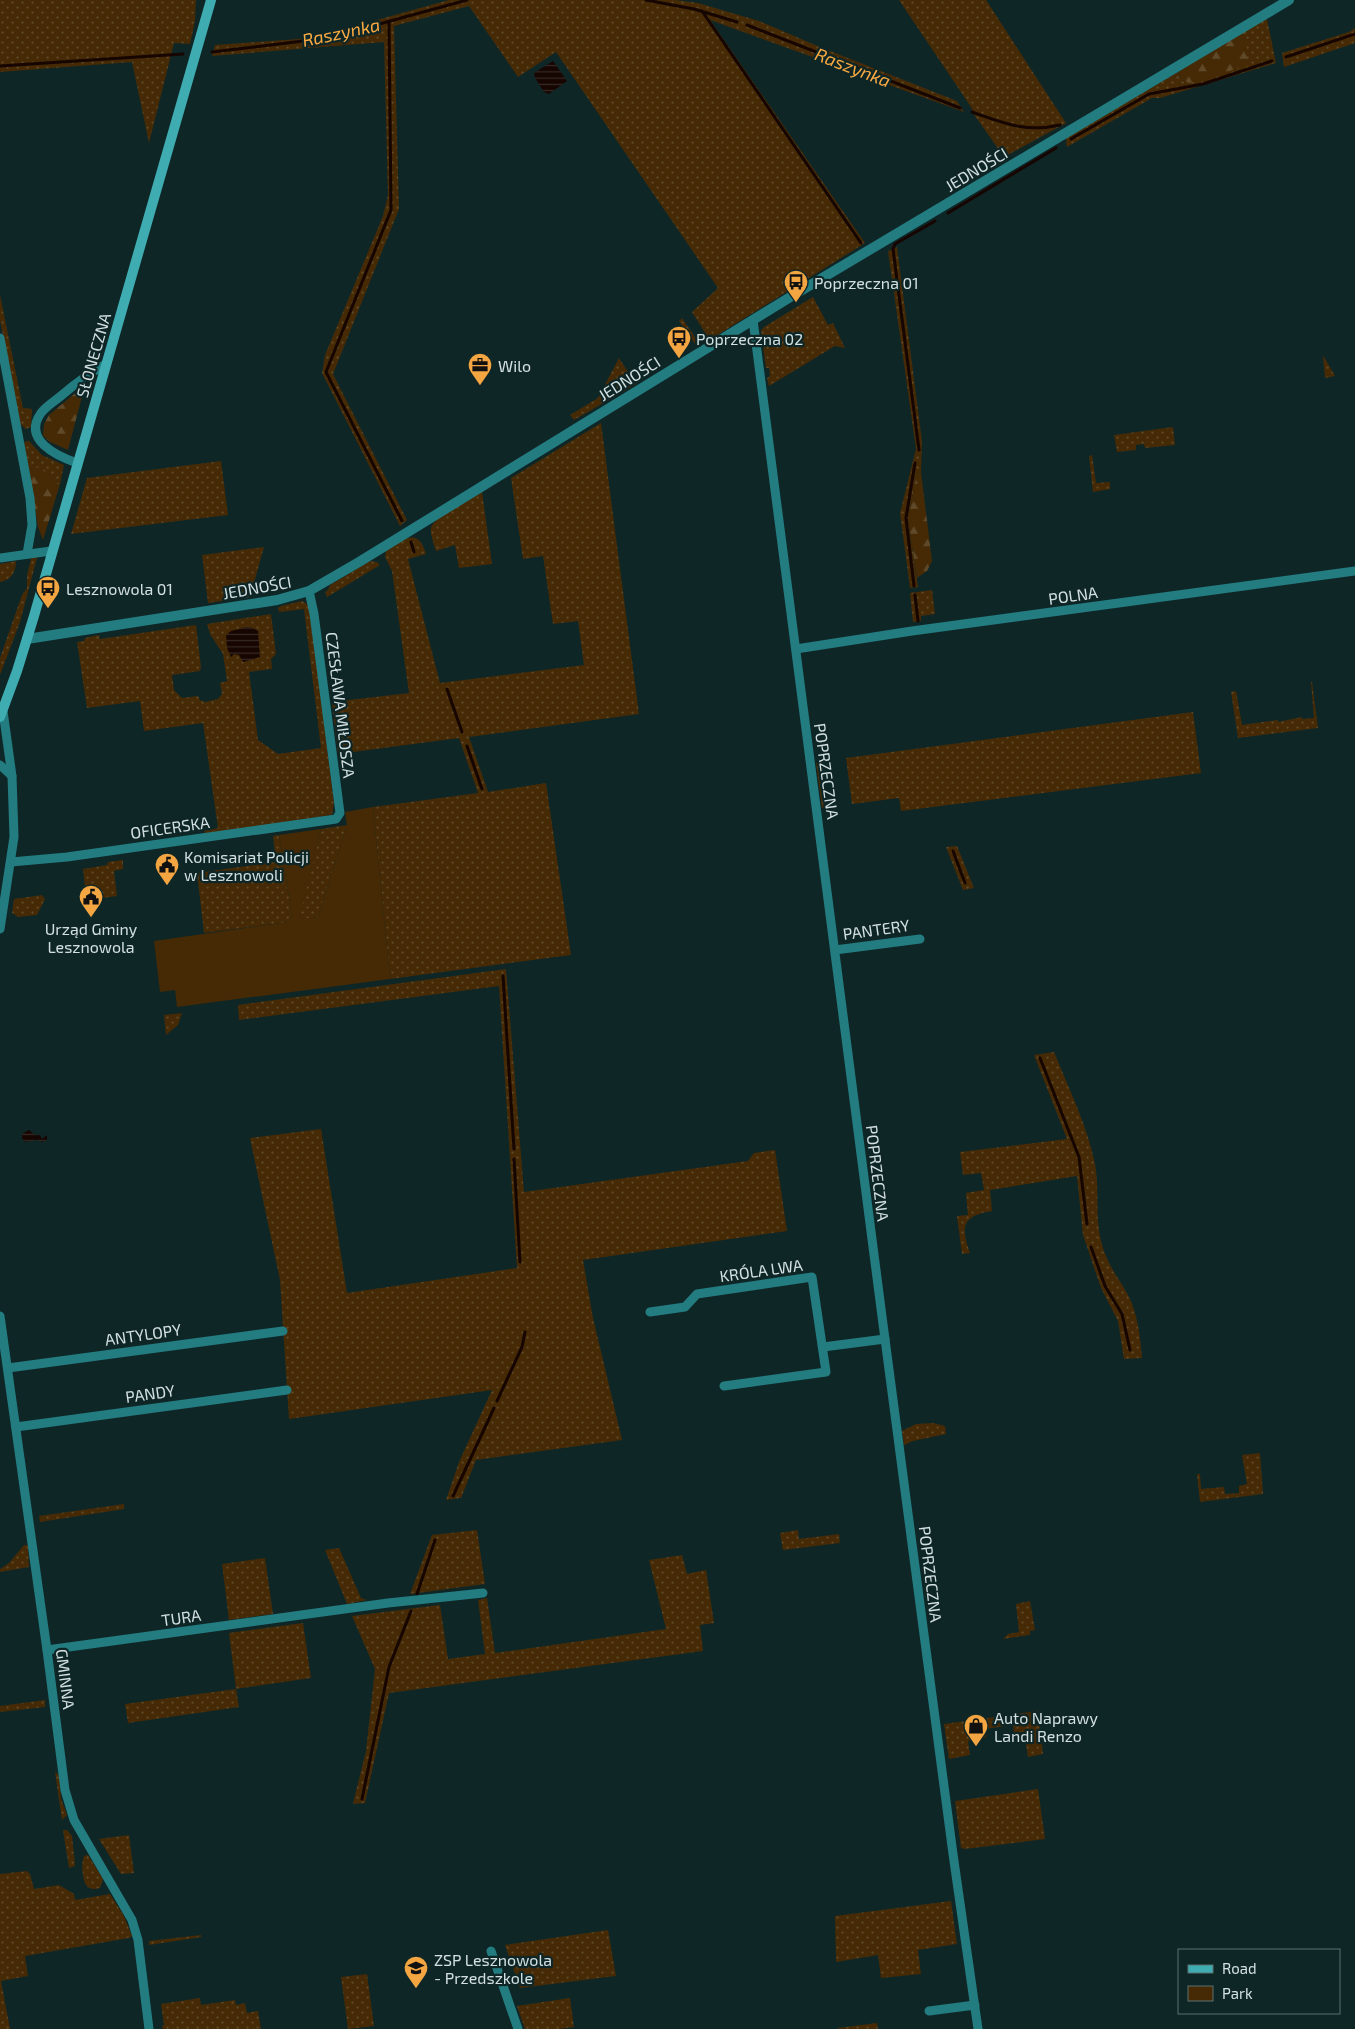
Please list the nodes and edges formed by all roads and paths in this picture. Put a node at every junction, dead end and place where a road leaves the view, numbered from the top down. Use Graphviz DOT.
graph roads {
  1 [pos="211,0"];
  2 [pos="1289,0"];
  3 [pos="753,320"];
  4 [pos="0,338"];
  5 [pos="106,364"];
  6 [pos="37,432"];
  7 [pos="18,436"];
  8 [pos="77,463"];
  9 [pos="52,551"];
  10 [pos="27,554"];
  11 [pos="0,558"];
  12 [pos="1355,571"];
  13 [pos="309,591"];
  14 [pos="27,639"];
  15 [pos="796,649"];
  16 [pos="2,714"];
  17 [pos="0,749"];
  18 [pos="10,758"];
  19 [pos="5,770"];
  20 [pos="333,821"];
  21 [pos="11,862"];
  22 [pos="0,929"];
  23 [pos="920,939"];
  24 [pos="835,950"];
  25 [pos="650,1312"];
  26 [pos="0,1316"];
  27 [pos="283,1331"];
  28 [pos="885,1339"];
  29 [pos="823,1347"];
  30 [pos="8,1368"];
  31 [pos="724,1386"];
  32 [pos="287,1390"];
  33 [pos="16,1426"];
  34 [pos="484,1593"];
  35 [pos="47,1650"];
  36 [pos="491,1951"];
  37 [pos="975,2005"];
  38 [pos="929,2011"];
  39 [pos="149,2029"];
  40 [pos="518,2029"];
  41 [pos="978,2029"];
  1 -- 5 [label="main road, SŁONECZNA"];
  2 -- 3 [label="street, JEDNOŚCI"];
  3 -- 13 [label="street, JEDNOŚCI"];
  3 -- 15 [label="street, POPRZECZNA"];
  4 -- 7 [label="street"];
  5 -- 6 [label="street"];
  5 -- 8 [label="main road, SŁONECZNA"];
  6 -- 7 [label="street"];
  6 -- 8 [label="street"];
  7 -- 10 [label="street"];
  8 -- 9 [label="main road, SŁONECZNA"];
  9 -- 10 [label="street"];
  9 -- 14 [label="main road, SŁONECZNA"];
  10 -- 11 [label="street"];
  12 -- 15 [label="street, POLNA"];
  13 -- 14 [label="street, JEDNOŚCI"];
  13 -- 20 [label="street, CZESŁAWA MIŁOSZA"];
  14 -- 16 [label="main road, SŁONECZNA"];
  15 -- 24 [label="street, POPRZECZNA"];
  16 -- 18 [label="street"];
  17 -- 18 [label="street"];
  18 -- 19 [label="street"];
  19 -- 21 [label="street"];
  20 -- 21 [label="street, OFICERSKA"];
  21 -- 22 [label="street"];
  23 -- 24 [label="street, PANTERY"];
  24 -- 28 [label="street, POPRZECZNA"];
  25 -- 29 [label="street, KRÓLA LWA"];
  26 -- 30 [label="street, GMINNA"];
  27 -- 30 [label="street, ANTYLOPY"];
  28 -- 29 [label="street"];
  28 -- 37 [label="street, POPRZECZNA"];
  29 -- 31 [label="street, KRÓLA LWA"];
  30 -- 33 [label="street, GMINNA"];
  32 -- 33 [label="street, PANDY"];
  33 -- 35 [label="street, GMINNA"];
  34 -- 35 [label="street, TURA"];
  35 -- 39 [label="street, GMINNA"];
  36 -- 40 [label="street"];
  37 -- 38 [label="street"];
  37 -- 41 [label="street, POPRZECZNA"];
}
